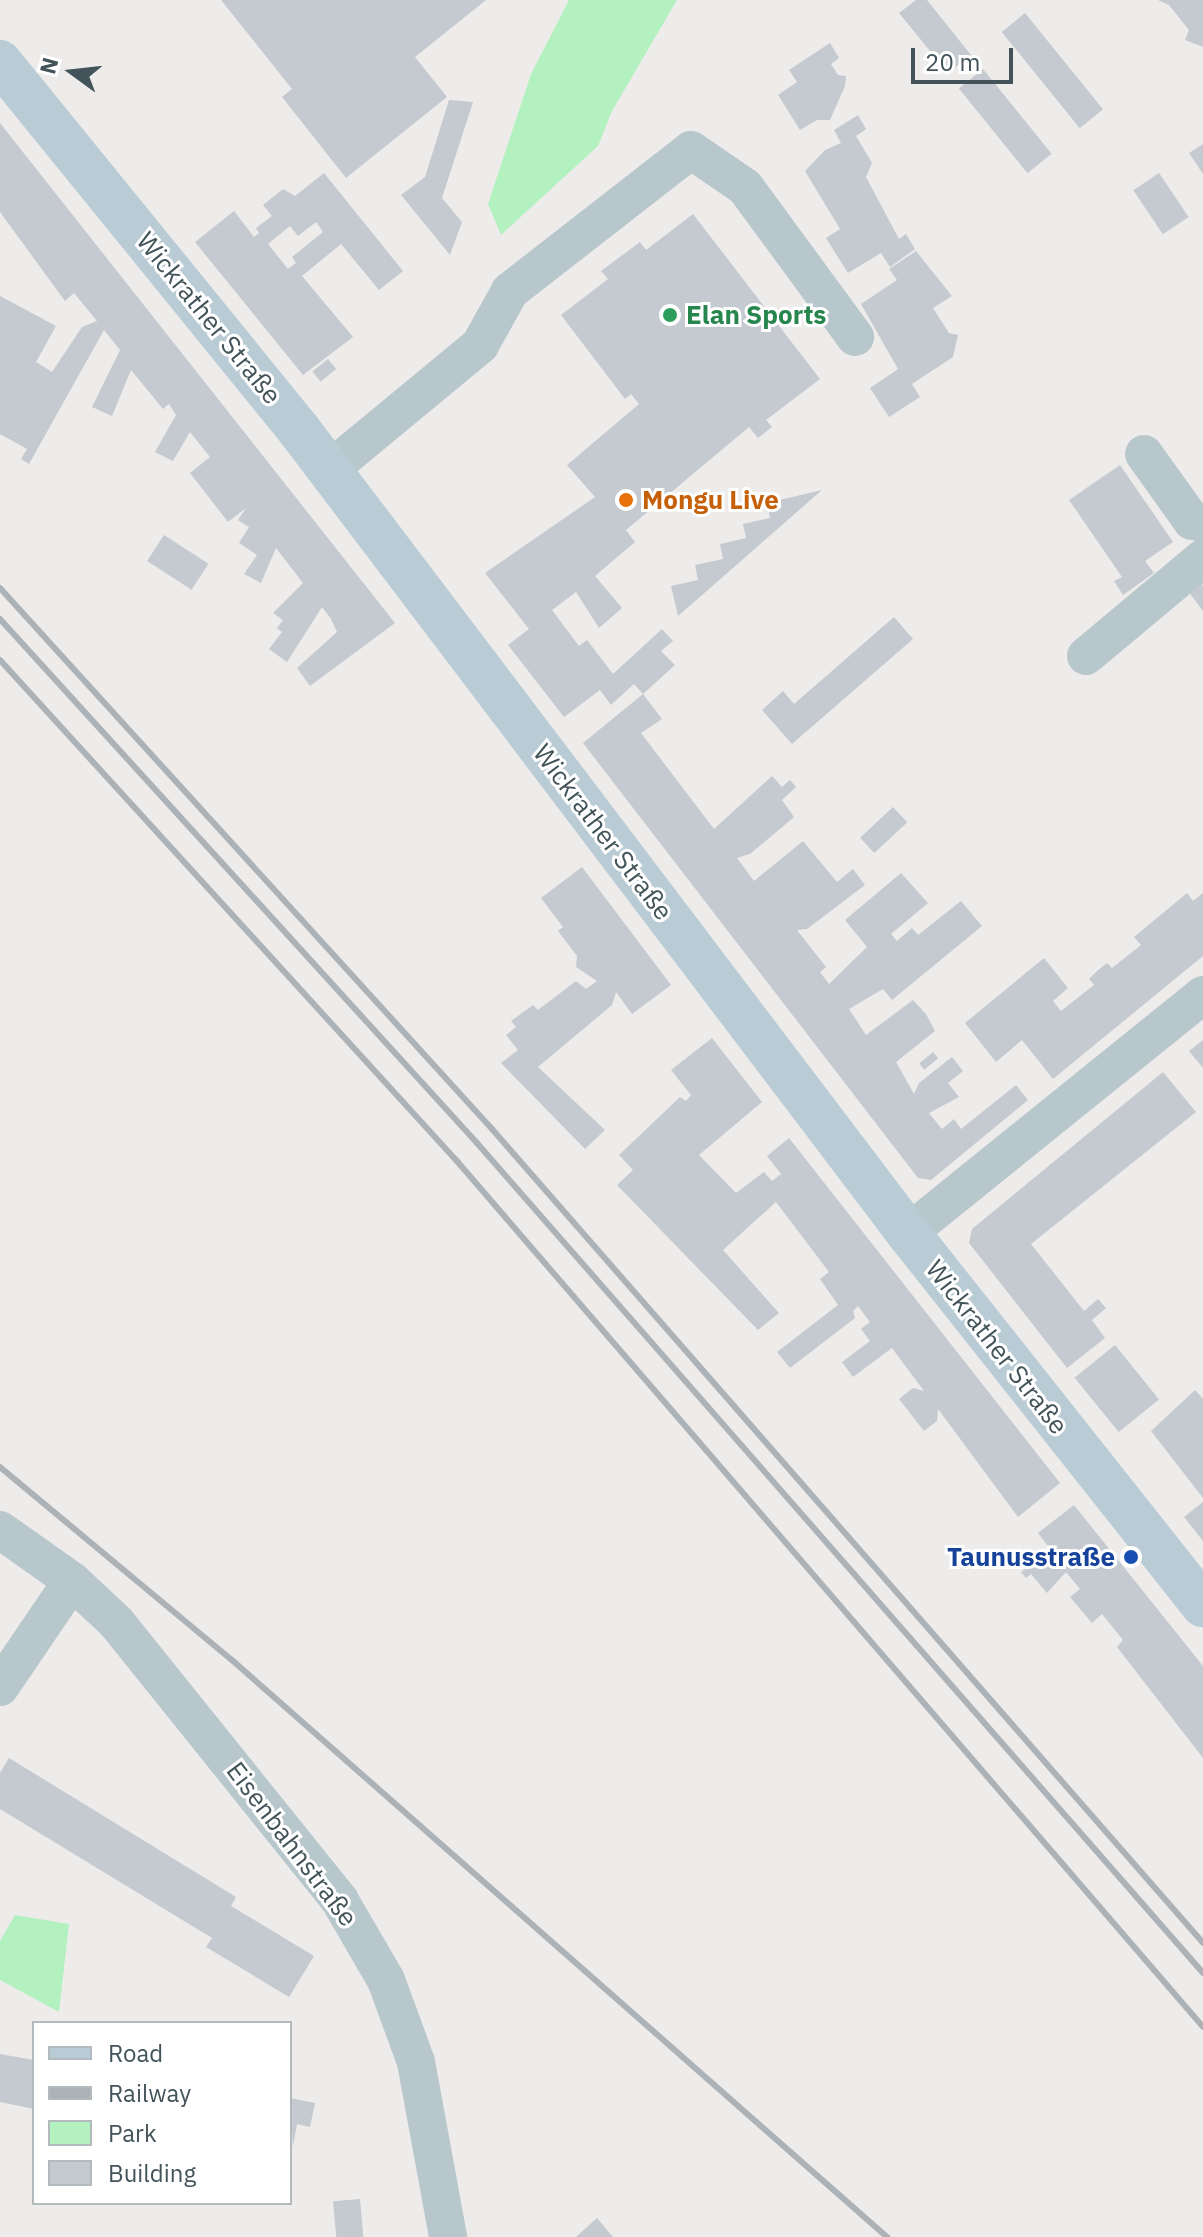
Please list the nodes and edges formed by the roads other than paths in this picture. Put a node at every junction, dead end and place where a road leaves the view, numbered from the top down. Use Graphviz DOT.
graph roads {
  1 [pos="0,62"];
  2 [pos="855,337"];
  3 [pos="1144,454"];
  4 [pos="329,470"];
  5 [pos="1203,523"];
  6 [pos="1203,558"];
  7 [pos="1086,656"];
  8 [pos="1203,995"];
  9 [pos="908,1233"];
  10 [pos="0,1530"];
  11 [pos="72,1581"];
  12 [pos="1203,1605"];
  13 [pos="0,1687"];
  14 [pos="448,2237"];
  1 -- 4 [label="main road, Wickrather Straße"];
  2 -- 4 [label="street"];
  3 -- 5 [label="street"];
  4 -- 9 [label="main road, Wickrather Straße"];
  6 -- 7 [label="street"];
  8 -- 9 [label="street"];
  9 -- 12 [label="main road, Wickrather Straße"];
  10 -- 11 [label="street, Eisenbahnstraße"];
  11 -- 13 [label="street"];
  11 -- 14 [label="street, Eisenbahnstraße"];
}
